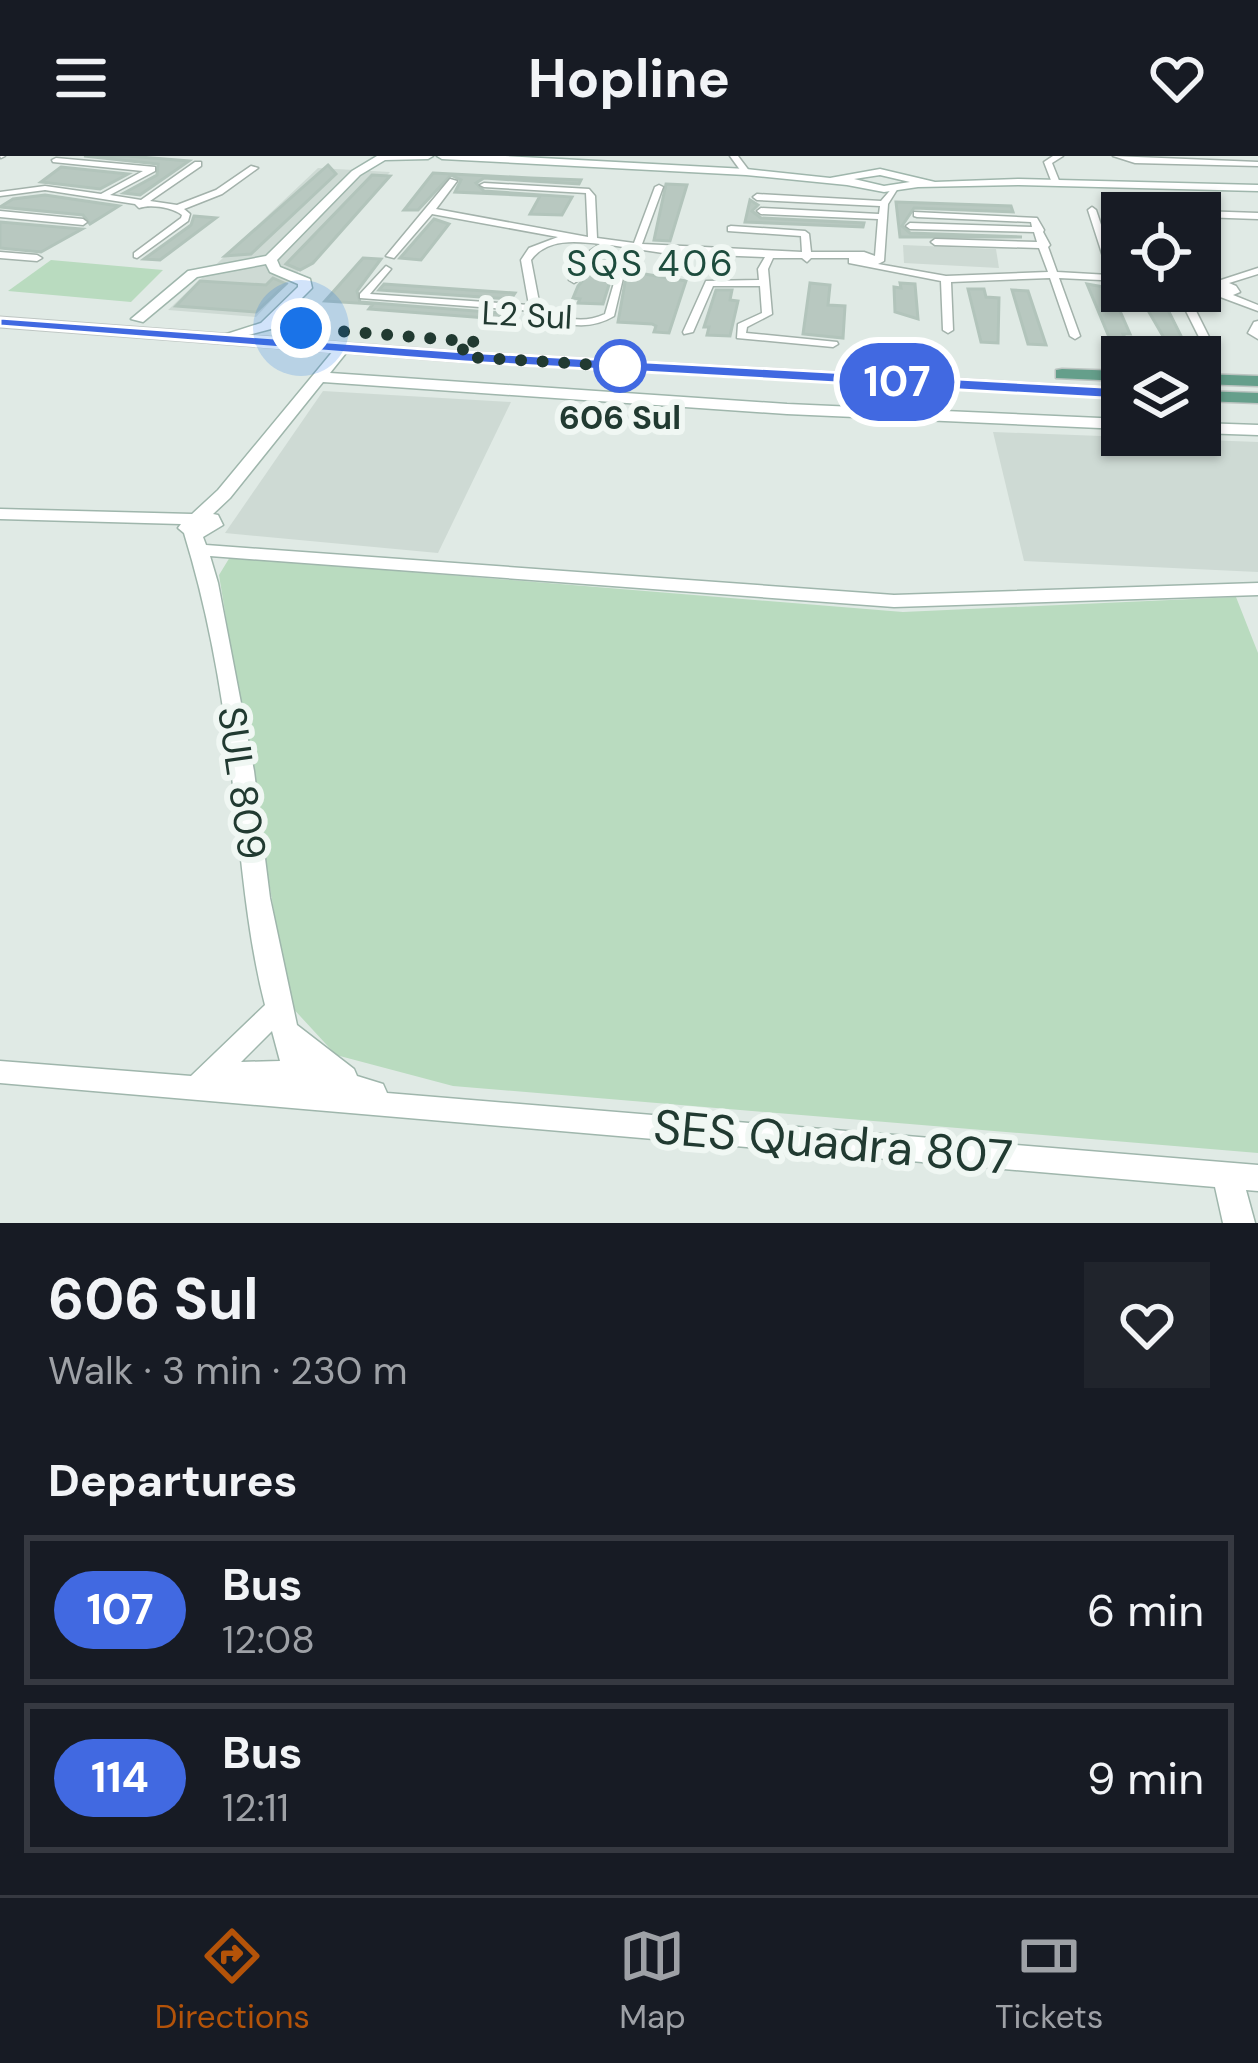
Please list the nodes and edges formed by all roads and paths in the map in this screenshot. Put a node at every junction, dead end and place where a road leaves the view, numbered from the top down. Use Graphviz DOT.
graph roads {
  1 [pos="428,156"];
  2 [pos="442,156"];
  3 [pos="1060,156"];
  4 [pos="1117,156"];
  5 [pos="356,157"];
  6 [pos="385,157"];
  7 [pos="881,158"];
  8 [pos="56,160"];
  9 [pos="198,164"];
  10 [pos="739,164"];
  11 [pos="1258,164"];
  12 [pos="254,169"];
  13 [pos="870,172"];
  14 [pos="356,173"];
  15 [pos="898,174"];
  16 [pos="840,180"];
  17 [pos="453,181"];
  18 [pos="921,182"];
  19 [pos="1056,183"];
  20 [pos="484,185"];
  21 [pos="659,188"];
  22 [pos="1258,188"];
  23 [pos="0,194"];
  24 [pos="101,197"];
  25 [pos="758,197"];
  26 [pos="887,197"];
  27 [pos="864,203"];
  28 [pos="139,205"];
  29 [pos="178,208"];
  30 [pos="1092,210"];
  31 [pos="430,211"];
  32 [pos="760,212"];
  33 [pos="0,214"];
  34 [pos="917,214"];
  35 [pos="1221,215"];
  36 [pos="1258,216"];
  37 [pos="863,218"];
  38 [pos="82,222"];
  39 [pos="881,226"];
  40 [pos="910,226"];
  41 [pos="731,229"];
  42 [pos="1040,230"];
  43 [pos="536,233"];
  44 [pos="1101,234"];
  45 [pos="562,239"];
  46 [pos="593,239"];
  47 [pos="609,242"];
  48 [pos="935,242"];
  49 [pos="1045,245"];
  50 [pos="637,247"];
  51 [pos="532,250"];
  52 [pos="0,255"];
  53 [pos="137,255"];
  54 [pos="391,256"];
  55 [pos="37,258"];
  56 [pos="776,258"];
  57 [pos="807,258"];
  58 [pos="269,260"];
  59 [pos="858,260"];
  60 [pos="879,260"];
  61 [pos="386,268"];
  62 [pos="231,270"];
  63 [pos="1258,272"];
  64 [pos="287,274"];
  65 [pos="1054,275"];
  66 [pos="621,276"];
  67 [pos="922,276"];
  68 [pos="1101,277"];
  69 [pos="765,278"];
  70 [pos="946,279"];
  71 [pos="574,280"];
  72 [pos="1221,285"];
  73 [pos="1221,289"];
  74 [pos="1235,290"];
  75 [pos="1221,292"];
  76 [pos="363,296"];
  77 [pos="0,306"];
  78 [pos="355,307"];
  79 [pos="535,308"];
  80 [pos="25,309"];
  81 [pos="68,313"];
  82 [pos="139,319"];
  83 [pos="6,323"];
  84 [pos="1258,324"];
  85 [pos="46,325"];
  86 [pos="266,326"];
  87 [pos="948,330"];
  88 [pos="688,332"];
  89 [pos="1076,336"];
  90 [pos="1258,336"];
  91 [pos="431,338"];
  92 [pos="218,339"];
  93 [pos="833,344"];
  94 [pos="344,347"];
  95 [pos="472,350"];
  96 [pos="414,353"];
  97 [pos="909,375"];
  98 [pos="1101,376"];
  99 [pos="320,377"];
  100 [pos="1221,380"];
  101 [pos="1258,381"];
  102 [pos="998,387"];
  103 [pos="1101,392"];
  104 [pos="1221,397"];
  105 [pos="1258,398"];
  106 [pos="1004,419"];
  107 [pos="1101,423"];
  108 [pos="1221,429"];
  109 [pos="1258,430"];
  110 [pos="224,494"];
  111 [pos="0,514"];
  112 [pos="154,519"];
  113 [pos="130,520"];
  114 [pos="202,535"];
  115 [pos="1258,589"];
  116 [pos="278,1013"];
  117 [pos="0,1072"];
  118 [pos="260,1080"];
  119 [pos="192,1082"];
  120 [pos="300,1083"];
  121 [pos="365,1090"];
  122 [pos="407,1104"];
  123 [pos="1243,1177"];
  124 [pos="1239,1223"];
  1 -- 6 [label="street"];
  2 -- 10 [label="street"];
  3 -- 19 [label="street"];
  4 -- 11 [label="street"];
  5 -- 6 [label="street"];
  5 -- 14 [label="street"];
  6 -- 14 [label="street"];
  7 -- 13 [label="street"];
  7 -- 15 [label="street"];
  8 -- 24 [label="street"];
  9 -- 28 [label="street"];
  10 -- 16 [label="street"];
  12 -- 29 [label="street"];
  13 -- 15 [label="street"];
  13 -- 16 [label="street"];
  14 -- 58 [label="street"];
  15 -- 18 [label="street"];
  16 -- 26 [label="street"];
  17 -- 31 [label="street"];
  18 -- 19 [label="street"];
  18 -- 26 [label="street"];
  19 -- 22 [label="street"];
  20 -- 46 [label="street"];
  21 -- 50 [label="street"];
  23 -- 24 [label="street"];
  24 -- 28 [label="street"];
  25 -- 27 [label="street"];
  26 -- 27 [label="street"];
  26 -- 39 [label="street"];
  27 -- 37 [label="street"];
  28 -- 29 [label="street"];
  29 -- 53 [label="street"];
  30 -- 44 [label="street"];
  31 -- 43 [label="street"];
  31 -- 54 [label="street"];
  32 -- 37 [label="street"];
  33 -- 38 [label="street"];
  34 -- 42 [label="street"];
  35 -- 36 [label="street"];
  37 -- 39 [label="street"];
  39 -- 59 [label="street"];
  39 -- 60 [label="street"];
  40 -- 42 [label="street"];
  41 -- 57 [label="street"];
  42 -- 49 [label="street"];
  43 -- 45 [label="street"];
  43 -- 51 [label="street"];
  45 -- 46 [label="street"];
  45 -- 51 [label="street"];
  46 -- 47 [label="street"];
  47 -- 50 [label="street"];
  47 -- 71 [label="street"];
  48 -- 49 [label="street"];
  49 -- 65 [label="street"];
  50 -- 56 [label="street"];
  51 -- 79 [label="street"];
  52 -- 55 [label="street"];
  56 -- 57 [label="street"];
  56 -- 69 [label="street"];
  57 -- 59 [label="street"];
  58 -- 62 [label="street"];
  58 -- 64 [label="street"];
  59 -- 60 [label="street"];
  59 -- 67 [label="street"];
  60 -- 67 [label="street"];
  61 -- 76 [label="street"];
  62 -- 64 [label="street"];
  62 -- 82 [label="street"];
  63 -- 72 [label="street"];
  63 -- 74 [label="street"];
  64 -- 86 [label="street"];
  65 -- 68 [label="street"];
  65 -- 70 [label="street"];
  65 -- 89 [label="street"];
  66 -- 79 [label="street"];
  67 -- 70 [label="street"];
  69 -- 88 [label="street"];
  69 -- 93 [label="street"];
  70 -- 87 [label="street"];
  73 -- 74 [label="street"];
  74 -- 75 [label="street"];
  76 -- 78 [label="street"];
  76 -- 79 [label="street"];
  77 -- 80 [label="main road, L2 Sul"];
  80 -- 81 [label="main road, L2 Sul"];
  80 -- 83 [label="main road"];
  81 -- 82 [label="main road, L2 Sul"];
  81 -- 85 [label="main road"];
  82 -- 86 [label="main road, L2 Sul"];
  83 -- 85 [label="main road, L2 Sul"];
  84 -- 90 [label="street"];
  85 -- 92 [label="main road, L2 Sul"];
  86 -- 91 [label="main road, L2 Sul"];
  86 -- 92 [label="street"];
  91 -- 95 [label="main road, L2 Sul"];
  91 -- 96 [label="main road"];
  92 -- 94 [label="main road, L2 Sul"];
  94 -- 96 [label="main road, L2 Sul"];
  94 -- 99 [label="street, SUL 809"];
  95 -- 96 [label="main road, L2 Sul"];
  95 -- 97 [label="main road, L2 Sul"];
  97 -- 98 [label="main road, L2 Sul"];
  97 -- 102 [label="main road, L2 Sul"];
  99 -- 106 [label="street"];
  99 -- 110 [label="street, SUL 809"];
  100 -- 101 [label="main road"];
  102 -- 103 [label="main road, L2 Sul"];
  102 -- 106 [label="street"];
  104 -- 105 [label="main road"];
  106 -- 107 [label="street"];
  108 -- 109 [label="street"];
  110 -- 112 [label="street"];
  110 -- 114 [label="street, SUL 809"];
  111 -- 113 [label="street"];
  112 -- 113 [label="street"];
  112 -- 114 [label="street"];
  113 -- 114 [label="street"];
  114 -- 115 [label="street"];
  114 -- 116 [label="street, SUL 809"];
  116 -- 118 [label="street, SUL 809"];
  116 -- 119 [label="street"];
  116 -- 120 [label="street, SUL 809"];
  116 -- 121 [label="street"];
  117 -- 119 [label="street, SES Quadra 807"];
  118 -- 119 [label="street, SES Quadra 807"];
  118 -- 120 [label="street, SES Quadra 807"];
  120 -- 121 [label="street, SES Quadra 807"];
  120 -- 122 [label="street, SES Quadra 807"];
  121 -- 122 [label="street, SES Quadra 807"];
  122 -- 123 [label="street, SES Quadra 807"];
  123 -- 124 [label="street"];
}
